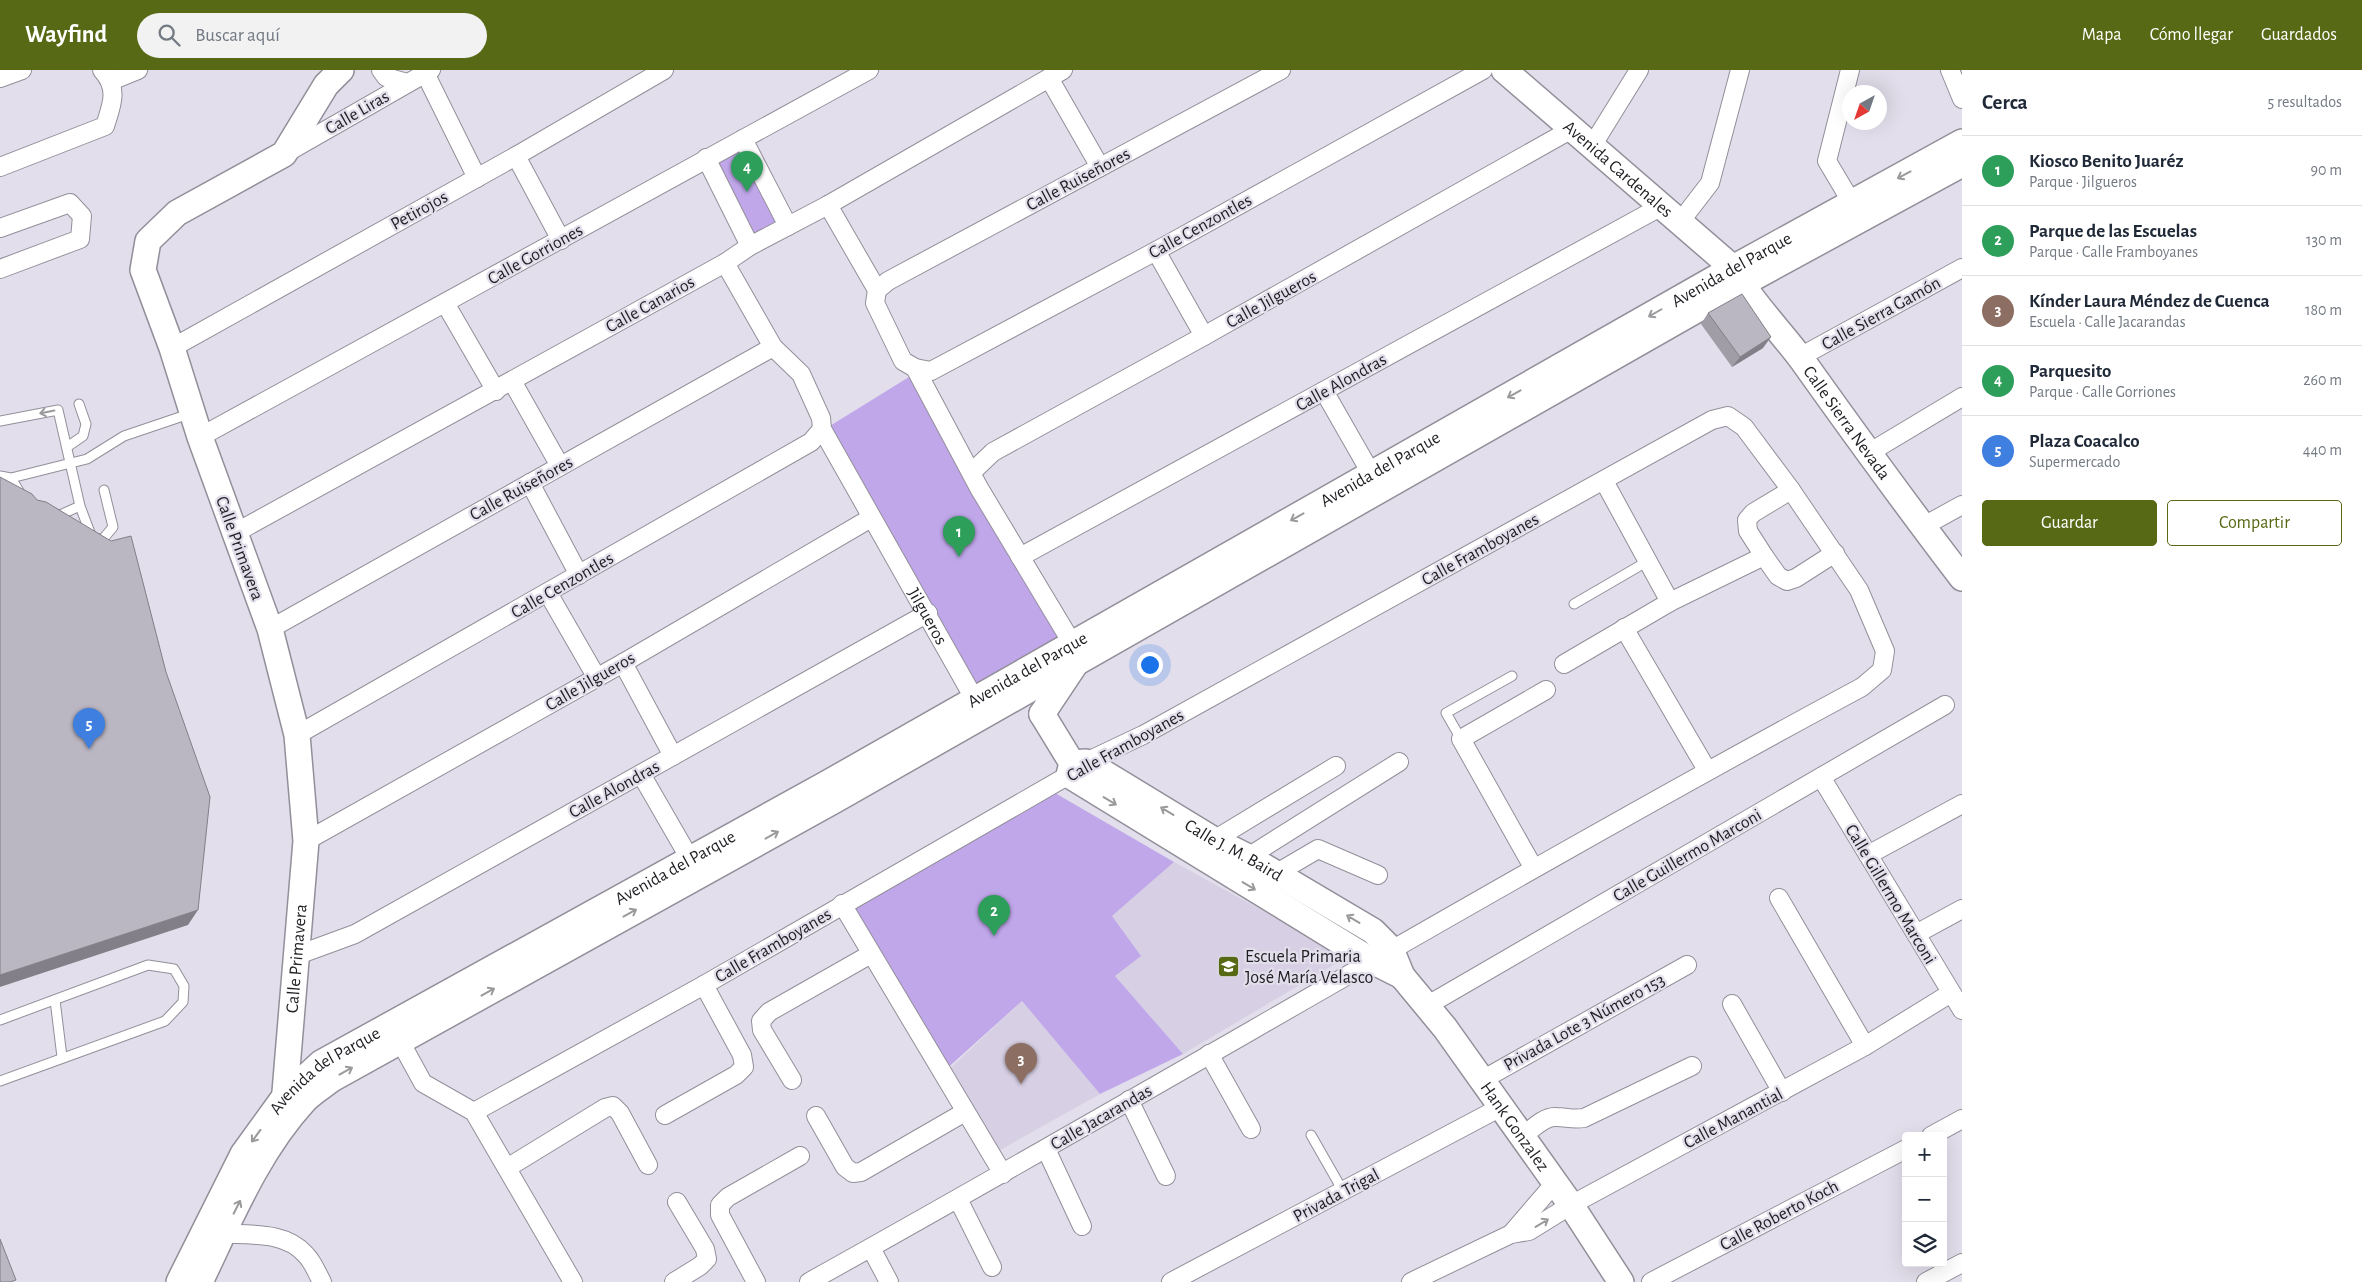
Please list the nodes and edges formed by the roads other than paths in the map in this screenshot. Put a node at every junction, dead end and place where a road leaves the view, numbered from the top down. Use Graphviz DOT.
graph roads {
  1 [pos="22,70"];
  2 [pos="138,70"];
  3 [pos="341,70"];
  4 [pos="381,70"];
  5 [pos="664,70"];
  6 [pos="869,70"];
  7 [pos="1281,70"];
  8 [pos="1483,70"];
  9 [pos="1639,70"];
  10 [pos="1740,70"];
  11 [pos="1850,70"];
  12 [pos="1950,70"];
  13 [pos="1508,71"];
  14 [pos="428,72"];
  15 [pos="1056,74"];
  16 [pos="107,75"];
  17 [pos="0,78"];
  18 [pos="407,83"];
  19 [pos="1962,99"];
  20 [pos="1572,129"];
  21 [pos="743,139"];
  22 [pos="1962,142"];
  23 [pos="1592,146"];
  24 [pos="284,154"];
  25 [pos="516,156"];
  26 [pos="706,158"];
  27 [pos="1962,164"];
  28 [pos="0,167"];
  29 [pos="1100,167"];
  30 [pos="1937,168"];
  31 [pos="477,178"];
  32 [pos="1852,203"];
  33 [pos="828,205"];
  34 [pos="1671,214"];
  35 [pos="788,226"];
  36 [pos="0,228"];
  37 [pos="561,240"];
  38 [pos="750,246"];
  39 [pos="1156,251"];
  40 [pos="725,263"];
  41 [pos="1962,268"];
  42 [pos="0,269"];
  43 [pos="1738,276"];
  44 [pos="877,290"];
  45 [pos="445,303"];
  46 [pos="1204,336"];
  47 [pos="773,347"];
  48 [pos="172,348"];
  49 [pos="1800,358"];
  50 [pos="915,368"];
  51 [pos="512,381"];
  52 [pos="496,391"];
  53 [pos="1324,391"];
  54 [pos="1962,397"];
  55 [pos="79,404"];
  56 [pos="193,413"];
  57 [pos="0,421"];
  58 [pos="822,430"];
  59 [pos="200,437"];
  60 [pos="67,447"];
  61 [pos="1867,454"];
  62 [pos="70,463"];
  63 [pos="560,466"];
  64 [pos="972,472"];
  65 [pos="1372,475"];
  66 [pos="0,476"];
  67 [pos="11,478"];
  68 [pos="1604,480"];
  69 [pos="530,483"];
  70 [pos="104,490"];
  71 [pos="1791,490"];
  72 [pos="25,501"];
  73 [pos="1962,505"];
  74 [pos="80,506"];
  75 [pos="45,512"];
  76 [pos="871,518"];
  77 [pos="1922,527"];
  78 [pos="235,533"];
  79 [pos="1835,553"];
  80 [pos="1764,556"];
  81 [pos="1020,557"];
  82 [pos="1648,561"];
  83 [pos="579,575"];
  84 [pos="1962,578"];
  85 [pos="548,593"];
  86 [pos="1670,602"];
  87 [pos="1574,604"];
  88 [pos="928,614"];
  89 [pos="1624,628"];
  90 [pos="270,629"];
  91 [pos="1075,652"];
  92 [pos="623,663"];
  93 [pos="1564,664"];
  94 [pos="1512,676"];
  95 [pos="597,678"];
  96 [pos="1546,690"];
  97 [pos="1945,705"];
  98 [pos="980,707"];
  99 [pos="1042,714"];
  100 [pos="297,735"];
  101 [pos="1461,739"];
  102 [pos="673,756"];
  103 [pos="1399,762"];
  104 [pos="1336,766"];
  105 [pos="1076,767"];
  106 [pos="1707,770"];
  107 [pos="641,774"];
  108 [pos="1821,777"];
  109 [pos="1962,804"];
  110 [pos="1214,840"];
  111 [pos="306,841"];
  112 [pos="1868,855"];
  113 [pos="1248,857"];
  114 [pos="690,859"];
  115 [pos="1533,867"];
  116 [pos="1278,873"];
  117 [pos="1378,876"];
  118 [pos="1779,898"];
  119 [pos="842,904"];
  120 [pos="1962,909"];
  121 [pos="1916,934"];
  122 [pos="871,954"];
  123 [pos="1382,955"];
  124 [pos="295,956"];
  125 [pos="1687,965"];
  126 [pos="704,985"];
  127 [pos="1951,993"];
  128 [pos="55,1000"];
  129 [pos="1732,1004"];
  130 [pos="1428,1006"];
  131 [pos="1962,1010"];
  132 [pos="0,1020"];
  133 [pos="400,1041"];
  134 [pos="1866,1046"];
  135 [pos="1209,1054"];
  136 [pos="62,1057"];
  137 [pos="1692,1066"];
  138 [pos="792,1080"];
  139 [pos="1482,1080"];
  140 [pos="0,1081"];
  141 [pos="1782,1092"];
  142 [pos="285,1096"];
  143 [pos="1129,1100"];
  144 [pos="1501,1107"];
  145 [pos="474,1112"];
  146 [pos="965,1112"];
  147 [pos="666,1115"];
  148 [pos="816,1116"];
  149 [pos="1962,1119"];
  150 [pos="283,1127"];
  151 [pos="1251,1129"];
  152 [pos="1938,1132"];
  153 [pos="1311,1135"];
  154 [pos="1522,1137"];
  155 [pos="1046,1149"];
  156 [pos="1902,1151"];
  157 [pos="800,1156"];
  158 [pos="648,1165"];
  159 [pos="506,1168"];
  160 [pos="1003,1174"];
  161 [pos="1166,1176"];
  162 [pos="1554,1184"];
  163 [pos="1343,1191"];
  164 [pos="958,1199"];
  165 [pos="677,1202"];
  166 [pos="1571,1205"];
  167 [pos="1082,1226"];
  168 [pos="213,1233"];
  169 [pos="1511,1234"];
  170 [pos="871,1248"];
  171 [pos="1962,1263"];
  172 [pos="992,1267"];
  173 [pos="179,1282"];
  174 [pos="200,1282"];
  175 [pos="322,1282"];
  176 [pos="573,1282"];
  177 [pos="674,1282"];
  178 [pos="756,1282"];
  179 [pos="809,1282"];
  180 [pos="889,1282"];
  181 [pos="1171,1282"];
  182 [pos="1411,1282"];
  183 [pos="1621,1282"];
  184 [pos="1651,1282"];
  185 [pos="1926,1282"];
  1 -- 17 [label="street"];
  2 -- 16 [label="street"];
  3 -- 24 [label="street, Calle Primavera"];
  4 -- 18 [label="street"];
  5 -- 25 [label="street, Petirojos"];
  6 -- 21 [label="street, Calle Gorriones"];
  7 -- 29 [label="street, Calle Ruiseñores"];
  8 -- 39 [label="street, Calle Cenzontles"];
  9 -- 23 [label="street"];
  10 -- 34 [label="street, Calle Alondras"];
  11 -- 32 [label="street"];
  12 -- 19 [label="street"];
  13 -- 20 [label="street, Avenida Cardenales"];
  14 -- 18 [label="street, Calle Liras"];
  14 -- 31 [label="street"];
  15 -- 29 [label="street"];
  15 -- 33 [label="street, Calle Canarios"];
  16 -- 28 [label="street"];
  18 -- 24 [label="street, Calle Liras"];
  20 -- 23 [label="street, Avenida Cardenales"];
  20 -- 46 [label="street, Calle Jilgueros"];
  21 -- 26 [label="street, Calle Gorriones"];
  21 -- 35 [label="street"];
  22 -- 30 [label="street, Avenida del Parque"];
  23 -- 34 [label="street, Avenida Cardenales"];
  24 -- 48 [label="street, Calle Primavera"];
  25 -- 31 [label="street, Petirojos"];
  25 -- 37 [label="street"];
  26 -- 37 [label="street, Calle Gorriones"];
  26 -- 38 [label="street"];
  27 -- 30 [label="street, Avenida del Parque"];
  29 -- 44 [label="street, Calle Ruiseñores"];
  30 -- 32 [label="street, Avenida del Parque, one-way"];
  30 -- 43 [label="street, Avenida del Parque"];
  31 -- 48 [label="street, Petirojos"];
  32 -- 43 [label="street, Avenida del Parque"];
  33 -- 35 [label="street, Calle Canarios"];
  33 -- 44 [label="street"];
  34 -- 43 [label="street, Avenida Cardenales"];
  34 -- 53 [label="street, Calle Alondras"];
  35 -- 38 [label="street, Calle Canarios"];
  36 -- 42 [label="street"];
  37 -- 45 [label="street, Calle Gorriones"];
  38 -- 40 [label="street, Calle Canarios"];
  39 -- 46 [label="street"];
  39 -- 50 [label="street, Calle Cenzontles"];
  40 -- 47 [label="street, Jilgueros"];
  40 -- 51 [label="street, Calle Canarios"];
  41 -- 49 [label="street, Calle Sierra Gamón"];
  43 -- 49 [label="street, Calle Sierra Nevada"];
  43 -- 65 [label="street, Avenida del Parque, one-way"];
  43 -- 91 [label="street, Avenida del Parque"];
  44 -- 50 [label="street"];
  45 -- 52 [label="street"];
  45 -- 59 [label="street, Calle Gorriones"];
  46 -- 64 [label="street, Calle Jilgueros"];
  47 -- 58 [label="street, Jilgueros"];
  47 -- 63 [label="street, Calle Ruiseñores"];
  48 -- 56 [label="street, Calle Primavera"];
  49 -- 61 [label="street, Calle Sierra Nevada"];
  50 -- 64 [label="street"];
  51 -- 52 [label="street, Calle Canarios"];
  51 -- 63 [label="street"];
  52 -- 78 [label="street, Calle Canarios"];
  53 -- 65 [label="street"];
  53 -- 81 [label="street, Calle Alondras"];
  54 -- 61 [label="street"];
  55 -- 60 [label="lane"];
  56 -- 59 [label="street, Calle Primavera"];
  56 -- 62 [label="lane"];
  60 -- 57 [label="lane, one-way"];
  58 -- 76 [label="street, Jilgueros"];
  58 -- 83 [label="street, Calle Cenzontles"];
  59 -- 78 [label="street, Calle Primavera"];
  60 -- 62 [label="lane"];
  61 -- 77 [label="street, Calle Sierra Nevada"];
  62 -- 67 [label="lane"];
  62 -- 74 [label="lane"];
  63 -- 69 [label="street, Calle Ruiseñores"];
  64 -- 81 [label="street"];
  65 -- 91 [label="street, Avenida del Parque, one-way"];
  66 -- 67 [label="lane"];
  67 -- 72 [label="lane"];
  68 -- 71 [label="street, Calle Framboyanes"];
  68 -- 82 [label="street"];
  68 -- 105 [label="street, Calle Framboyanes"];
  69 -- 83 [label="street"];
  69 -- 90 [label="street, Calle Ruiseñores"];
  70 -- 74 [label="lane"];
  71 -- 79 [label="street, Calle Framboyanes"];
  71 -- 80 [label="street"];
  73 -- 77 [label="street"];
  74 -- 75 [label="lane"];
  76 -- 88 [label="street, Jilgueros"];
  76 -- 92 [label="street, Calle Jilgueros"];
  77 -- 84 [label="street, Calle Sierra Nevada"];
  78 -- 90 [label="street, Calle Primavera"];
  79 -- 80 [label="street"];
  79 -- 106 [label="street, Calle Framboyanes"];
  80 -- 86 [label="street"];
  81 -- 91 [label="street"];
  82 -- 86 [label="street"];
  82 -- 87 [label="lane"];
  83 -- 85 [label="street, Calle Cenzontles"];
  85 -- 95 [label="street"];
  85 -- 100 [label="street, Calle Cenzontles"];
  86 -- 89 [label="street"];
  88 -- 98 [label="street, Jilgueros"];
  88 -- 102 [label="street, Calle Alondras"];
  89 -- 93 [label="street"];
  89 -- 106 [label="street"];
  90 -- 100 [label="street, Calle Primavera"];
  91 -- 98 [label="street, Avenida del Parque"];
  91 -- 99 [label="street"];
  92 -- 95 [label="street, Calle Jilgueros"];
  92 -- 102 [label="street"];
  94 -- 101 [label="lane"];
  95 -- 111 [label="street, Calle Jilgueros"];
  96 -- 101 [label="street"];
  97 -- 108 [label="street, Calle Guillermo Marconi"];
  98 -- 99 [label="street"];
  98 -- 114 [label="street, Avenida del Parque"];
  133 -- 98 [label="street, Avenida del Parque, one-way"];
  99 -- 105 [label="street, Calle J. M. Baird"];
  100 -- 111 [label="street, Calle Primavera"];
  101 -- 115 [label="street"];
  102 -- 107 [label="street, Calle Alondras"];
  103 -- 113 [label="street"];
  104 -- 110 [label="street"];
  110 -- 105 [label="street, Calle J. M. Baird, one-way"];
  105 -- 119 [label="street, Calle Framboyanes"];
  105 -- 123 [label="street, Calle J. M. Baird, one-way"];
  106 -- 115 [label="street, Calle Framboyanes"];
  107 -- 114 [label="street"];
  107 -- 124 [label="street, Calle Alondras"];
  108 -- 112 [label="street, Calle Gillermo Marconi"];
  108 -- 130 [label="street, Calle Guillermo Marconi"];
  109 -- 112 [label="street"];
  110 -- 113 [label="street, Calle J. M. Baird"];
  111 -- 124 [label="street, Calle Primavera"];
  112 -- 121 [label="street, Calle Gillermo Marconi"];
  113 -- 116 [label="street, Calle J. M. Baird"];
  114 -- 142 [label="street, Avenida del Parque"];
  115 -- 123 [label="street, Calle Framboyanes"];
  116 -- 117 [label="street"];
  123 -- 116 [label="street, Calle J. M. Baird, one-way"];
  118 -- 134 [label="street"];
  119 -- 122 [label="street"];
  119 -- 126 [label="street, Calle Framboyanes"];
  120 -- 121 [label="street"];
  121 -- 127 [label="street, Calle Gillermo Marconi"];
  122 -- 138 [label="street"];
  122 -- 146 [label="street"];
  123 -- 130 [label="street, Hank Gonzalez"];
  123 -- 135 [label="street, Calle Jacarandas"];
  124 -- 142 [label="street, Calle Primavera"];
  125 -- 139 [label="street, Privada Lote 3 Número 153"];
  126 -- 145 [label="street, Calle Framboyanes"];
  126 -- 147 [label="street"];
  127 -- 131 [label="street, Calle Gillermo Marconi"];
  127 -- 134 [label="street, Calle Manantial"];
  128 -- 132 [label="lane"];
  128 -- 136 [label="lane"];
  128 -- 136 [label="lane"];
  129 -- 141 [label="street"];
  130 -- 139 [label="street, Hank Gonzalez"];
  133 -- 145 [label="street"];
  150 -- 133 [label="street, Avenida del Parque, one-way"];
  134 -- 141 [label="street, Calle Manantial"];
  135 -- 143 [label="street, Calle Jacarandas"];
  135 -- 151 [label="street"];
  136 -- 140 [label="lane"];
  137 -- 154 [label="street"];
  139 -- 144 [label="street, Hank Gonzalez"];
  141 -- 166 [label="street, Calle Manantial"];
  142 -- 150 [label="street, Calle Primavera"];
  142 -- 168 [label="street, Avenida del Parque, one-way"];
  143 -- 155 [label="street, Calle Jacarandas"];
  143 -- 161 [label="street"];
  144 -- 154 [label="street, Hank Gonzalez"];
  144 -- 163 [label="street, Privada Trigal"];
  145 -- 159 [label="street"];
  146 -- 148 [label="street"];
  146 -- 160 [label="street"];
  149 -- 152 [label="street"];
  168 -- 150 [label="street, Avenida del Parque, one-way"];
  153 -- 163 [label="lane"];
  154 -- 162 [label="street, Hank Gonzalez"];
  155 -- 160 [label="street, Calle Jacarandas"];
  155 -- 167 [label="street"];
  156 -- 184 [label="street, Calle Roberto Koch"];
  157 -- 178 [label="street"];
  158 -- 159 [label="street"];
  159 -- 176 [label="street"];
  160 -- 164 [label="street, Calle Jacarandas"];
  162 -- 166 [label="street, Hank Gonzalez"];
  162 -- 169 [label="street, Calle Manantial"];
  163 -- 181 [label="street, Privada Trigal"];
  164 -- 170 [label="street, Calle Jacarandas"];
  164 -- 172 [label="street"];
  165 -- 177 [label="street"];
  169 -- 166 [label="street, Calle Manantial, one-way"];
  166 -- 183 [label="street, Hank Gonzalez"];
  168 -- 173 [label="street, Avenida del Parque"];
  168 -- 174 [label="street, Avenida del Parque"];
  168 -- 175 [label="street"];
  169 -- 182 [label="street, Calle Manantial"];
  170 -- 179 [label="street, Calle Jacarandas"];
  170 -- 180 [label="street"];
  171 -- 185 [label="street"];
}
